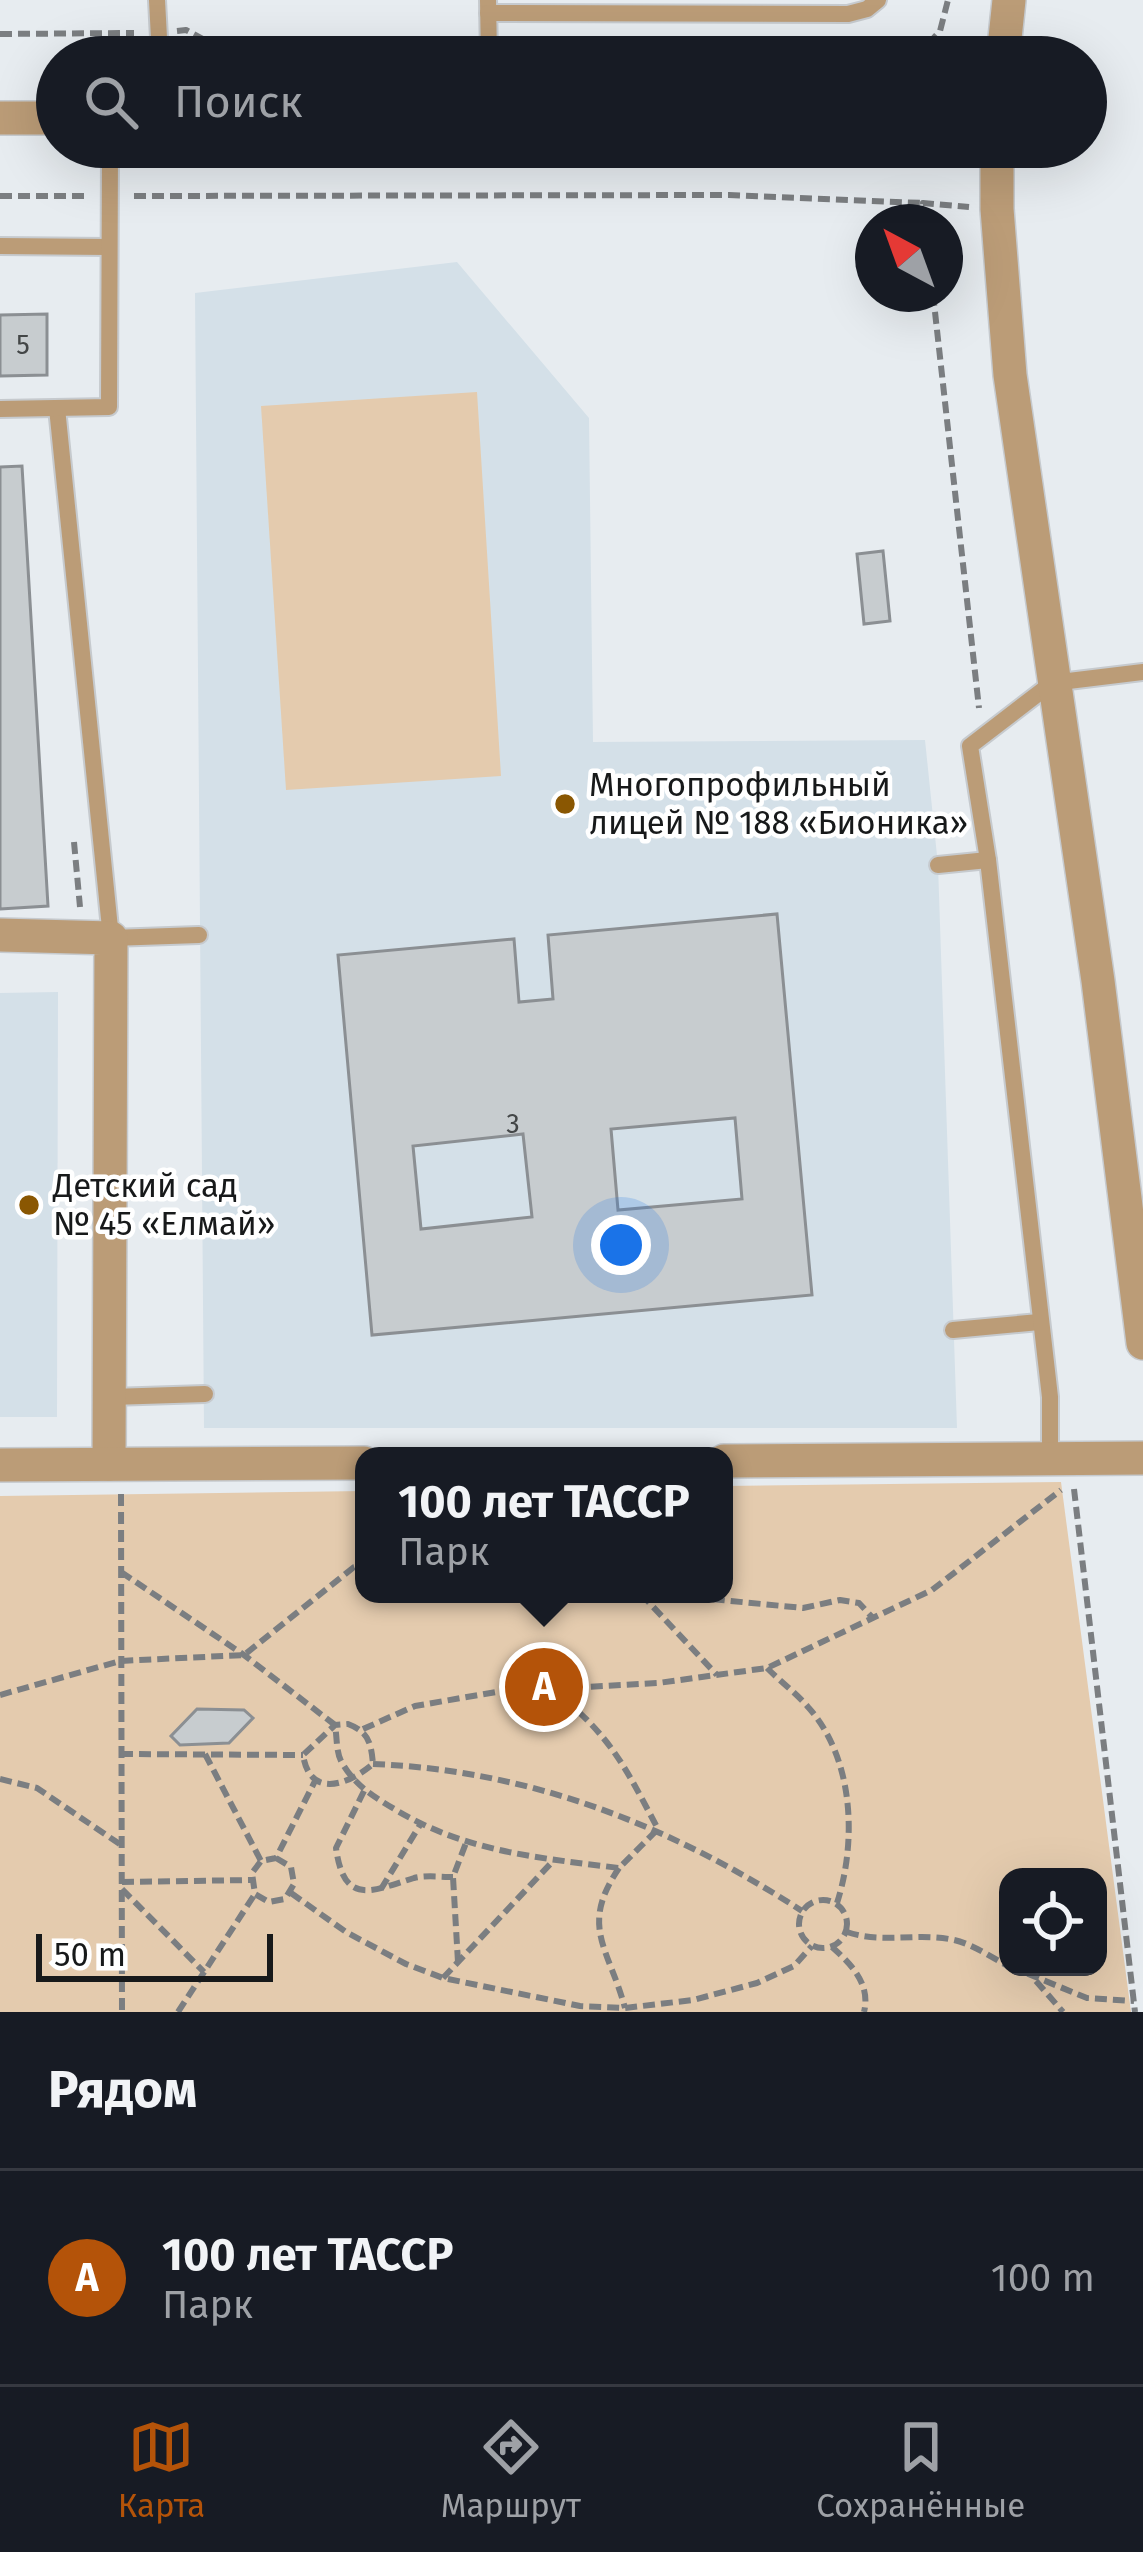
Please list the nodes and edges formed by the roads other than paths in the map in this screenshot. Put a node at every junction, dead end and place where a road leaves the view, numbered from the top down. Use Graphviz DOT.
graph roads {
  1 [pos="157,0"];
  2 [pos="878,0"];
  3 [pos="1009,0"];
  4 [pos="488,6"];
  5 [pos="159,36"];
  6 [pos="484,36"];
  7 [pos="1005,36"];
  8 [pos="0,118"];
  9 [pos="36,118"];
  10 [pos="110,168"];
  11 [pos="997,168"];
  12 [pos="0,246"];
  13 [pos="109,247"];
  14 [pos="57,408"];
  15 [pos="0,409"];
  16 [pos="1143,672"];
  17 [pos="1052,683"];
  18 [pos="988,860"];
  19 [pos="938,865"];
  20 [pos="0,935"];
  21 [pos="199,935"];
  22 [pos="111,938"];
  23 [pos="1039,1322"];
  24 [pos="953,1330"];
  25 [pos="1143,1343"];
  26 [pos="205,1394"];
  27 [pos="111,1396"];
  28 [pos="1143,1458"];
  29 [pos="1050,1459"];
  30 [pos="733,1461"];
  31 [pos="355,1463"];
  32 [pos="0,1465"];
  33 [pos="115,1476"];
  1 -- 5 [label="lane"];
  2 -- 4 [label="lane"];
  3 -- 7 [label="street"];
  4 -- 6 [label="lane"];
  8 -- 9 [label="street"];
  10 -- 13 [label="lane"];
  11 -- 17 [label="street"];
  12 -- 13 [label="lane"];
  13 -- 14 [label="lane"];
  14 -- 15 [label="lane"];
  14 -- 22 [label="lane"];
  16 -- 17 [label="lane"];
  17 -- 18 [label="lane"];
  17 -- 25 [label="street"];
  18 -- 19 [label="lane"];
  18 -- 23 [label="lane"];
  20 -- 22 [label="street"];
  21 -- 22 [label="lane"];
  22 -- 27 [label="street"];
  23 -- 24 [label="lane"];
  23 -- 29 [label="lane"];
  26 -- 27 [label="lane"];
  27 -- 33 [label="street"];
  28 -- 29 [label="street"];
  29 -- 30 [label="street"];
  31 -- 33 [label="street"];
  32 -- 33 [label="street"];
}
